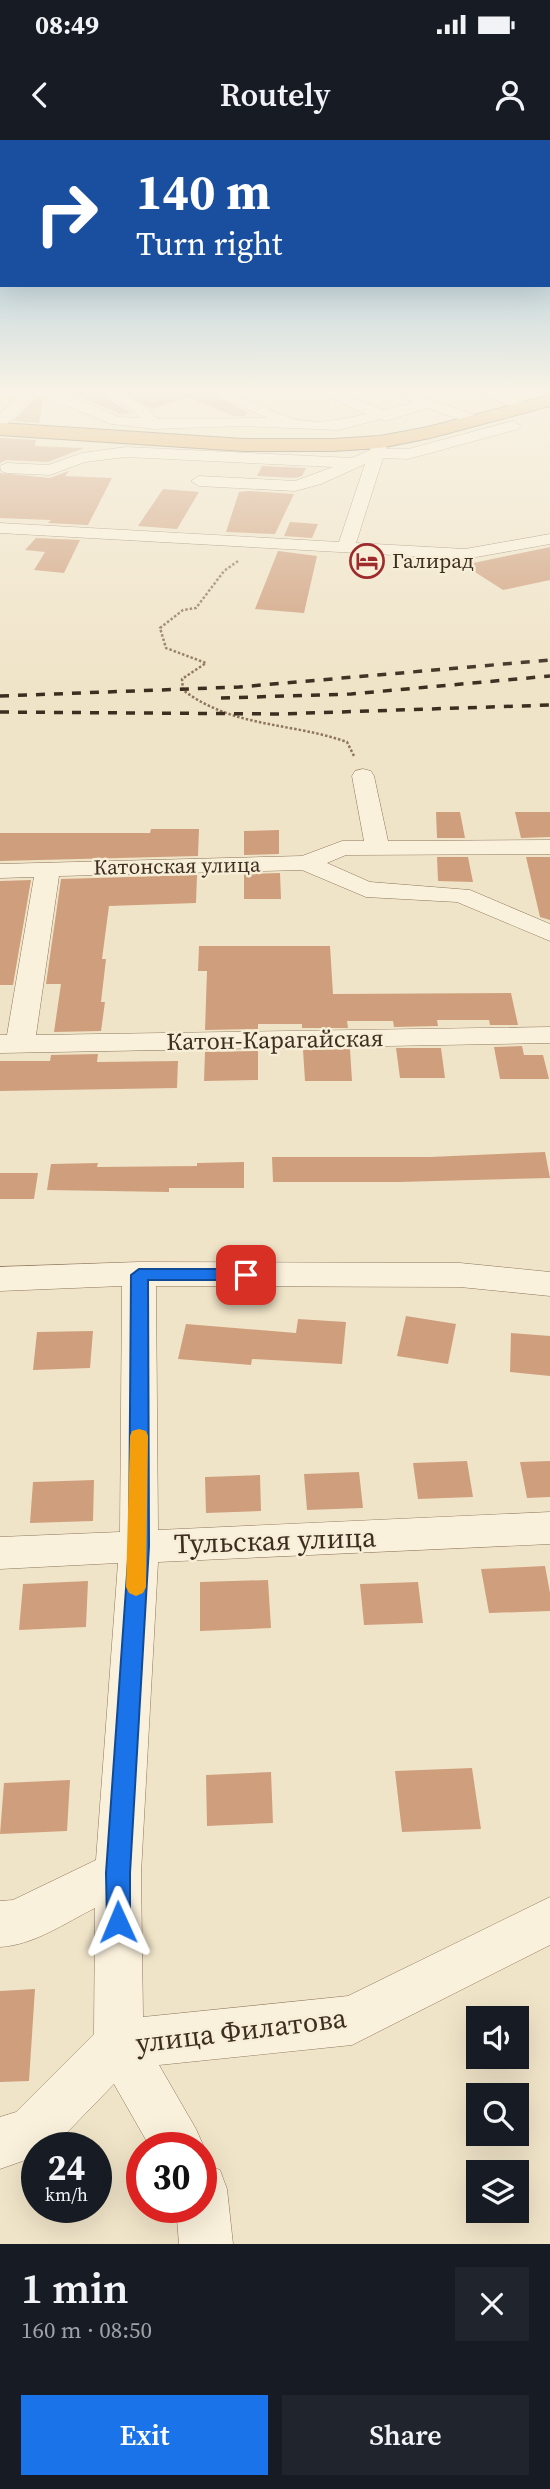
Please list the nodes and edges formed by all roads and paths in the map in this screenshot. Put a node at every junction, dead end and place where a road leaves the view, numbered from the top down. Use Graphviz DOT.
graph roads {
  1 [pos="365,488"];
  2 [pos="0,528"];
  3 [pos="550,539"];
  4 [pos="253,542"];
  5 [pos="346,547"];
  6 [pos="363,776"];
  7 [pos="550,847"];
  8 [pos="377,848"];
  9 [pos="306,863"];
  10 [pos="48,869"];
  11 [pos="0,871"];
  12 [pos="550,933"];
  13 [pos="550,1035"];
  14 [pos="10,1044"];
  15 [pos="139,1275"];
  16 [pos="0,1279"];
  17 [pos="550,1284"];
  18 [pos="550,1528"];
  19 [pos="139,1546"];
  20 [pos="0,1553"];
  21 [pos="118,1873"];
  22 [pos="550,1920"];
  23 [pos="0,1924"];
  24 [pos="120,2044"];
  25 [pos="170,2132"];
  26 [pos="0,2143"];
  27 [pos="204,2223"];
  28 [pos="206,2244"];
  1 -- 5 [label="street"];
  2 -- 4 [label="street"];
  3 -- 5 [label="street"];
  4 -- 5 [label="street"];
  4 -- 6 [label="path"];
  6 -- 8 [label="street"];
  7 -- 8 [label="street, Катонская улица"];
  8 -- 9 [label="street, Катонская улица"];
  9 -- 10 [label="street, Катонская улица"];
  9 -- 12 [label="street, Катонская улица"];
  10 -- 11 [label="street, Катонская улица"];
  10 -- 14 [label="street"];
  13 -- 14 [label="street, Катон-Карагайская"];
  15 -- 16 [label="street"];
  15 -- 17 [label="street"];
  15 -- 19 [label="street"];
  18 -- 19 [label="street, Тульская улица"];
  19 -- 20 [label="street, Тульская улица"];
  19 -- 21 [label="street"];
  21 -- 23 [label="street"];
  21 -- 24 [label="street"];
  22 -- 24 [label="street, улица Филатова"];
  24 -- 25 [label="street"];
  24 -- 26 [label="street"];
  27 -- 28 [label="street"];
}
